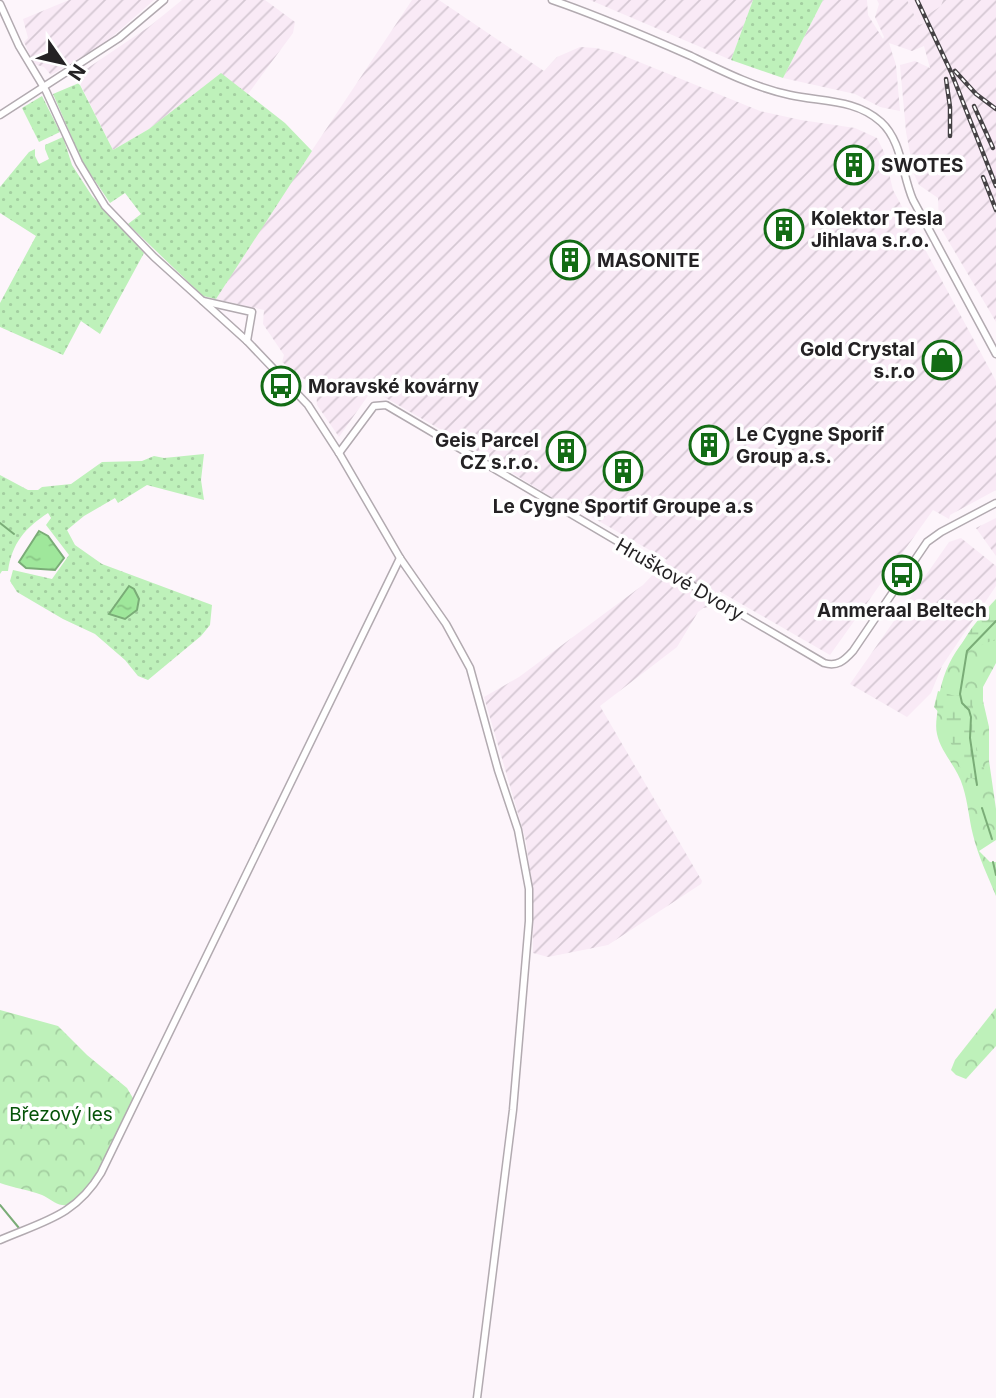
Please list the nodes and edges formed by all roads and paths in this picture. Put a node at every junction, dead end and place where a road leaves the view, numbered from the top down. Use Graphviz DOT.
graph roads {
  1 [pos="164,0"];
  2 [pos="552,0"];
  3 [pos="0,4"];
  4 [pos="44,88"];
  5 [pos="0,115"];
  6 [pos="201,300"];
  7 [pos="247,341"];
  8 [pos="996,354"];
  9 [pos="339,453"];
  10 [pos="996,503"];
  11 [pos="400,558"];
  12 [pos="0,1240"];
  13 [pos="477,1398"];
  1 -- 4 [label="street"];
  2 -- 8 [label="street"];
  3 -- 4 [label="street"];
  4 -- 5 [label="street"];
  4 -- 6 [label="street"];
  6 -- 7 [label="street"];
  6 -- 7 [label="street"];
  7 -- 9 [label="street"];
  9 -- 10 [label="street, Hruškové Dvory"];
  9 -- 11 [label="street"];
  11 -- 12 [label="street"];
  11 -- 13 [label="street"];
}
